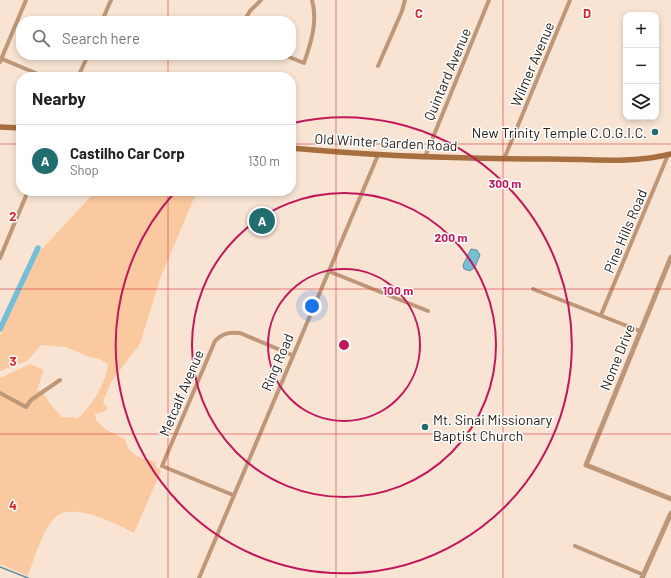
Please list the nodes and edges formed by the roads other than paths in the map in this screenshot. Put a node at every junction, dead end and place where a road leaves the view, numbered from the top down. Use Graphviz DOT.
graph roads {
  1 [pos="26,0"];
  2 [pos="111,0"];
  3 [pos="261,0"];
  4 [pos="312,0"];
  5 [pos="405,0"];
  6 [pos="489,0"];
  7 [pos="570,0"];
  8 [pos="19,16"];
  9 [pos="104,16"];
  10 [pos="247,16"];
  11 [pos="16,23"];
  12 [pos="0,60"];
  13 [pos="86,60"];
  14 [pos="296,60"];
  15 [pos="378,66"];
  16 [pos="32,72"];
  17 [pos="80,72"];
  18 [pos="0,127"];
  19 [pos="16,128"];
  20 [pos="296,148"];
  21 [pos="670,154"];
  22 [pos="378,155"];
  23 [pos="425,157"];
  24 [pos="504,159"];
  25 [pos="26,196"];
  26 [pos="0,258"];
  27 [pos="671,258"];
  28 [pos="328,271"];
  29 [pos="533,289"];
  30 [pos="428,311"];
  31 [pos="601,315"];
  32 [pos="640,331"];
  33 [pos="292,355"];
  34 [pos="60,380"];
  35 [pos="0,393"];
  36 [pos="233,495"];
  37 [pos="671,499"];
  38 [pos="671,513"];
  39 [pos="575,546"];
  40 [pos="643,576"];
  41 [pos="199,578"];
  1 -- 8 [label="street"];
  2 -- 9 [label="street"];
  3 -- 10 [label="street"];
  4 -- 14 [label="street"];
  5 -- 15 [label="street"];
  6 -- 23 [label="street, Quintard Avenue"];
  7 -- 24 [label="street, Wilmer Avenue"];
  11 -- 12 [label="street"];
  12 -- 16 [label="street"];
  13 -- 17 [label="street"];
  18 -- 19 [label="main road"];
  20 -- 22 [label="main road, Old Winter Garden Road"];
  21 -- 24 [label="main road, Old Winter Garden Road"];
  21 -- 31 [label="street, Pine Hills Road"];
  22 -- 23 [label="main road, Old Winter Garden Road"];
  22 -- 28 [label="street, Ring Road"];
  23 -- 24 [label="main road, Old Winter Garden Road"];
  25 -- 26 [label="street"];
  27 -- 32 [label="street, Nome Drive"];
  28 -- 30 [label="street"];
  28 -- 33 [label="street, Ring Road"];
  29 -- 31 [label="street"];
  31 -- 32 [label="street"];
  32 -- 37 [label="street, Nome Drive"];
  33 -- 36 [label="street, Ring Road"];
  33 -- 36 [label="street, Metcalf Avenue"];
  34 -- 35 [label="street"];
  36 -- 41 [label="street, Ring Road"];
  38 -- 40 [label="street"];
  39 -- 40 [label="street"];
}
